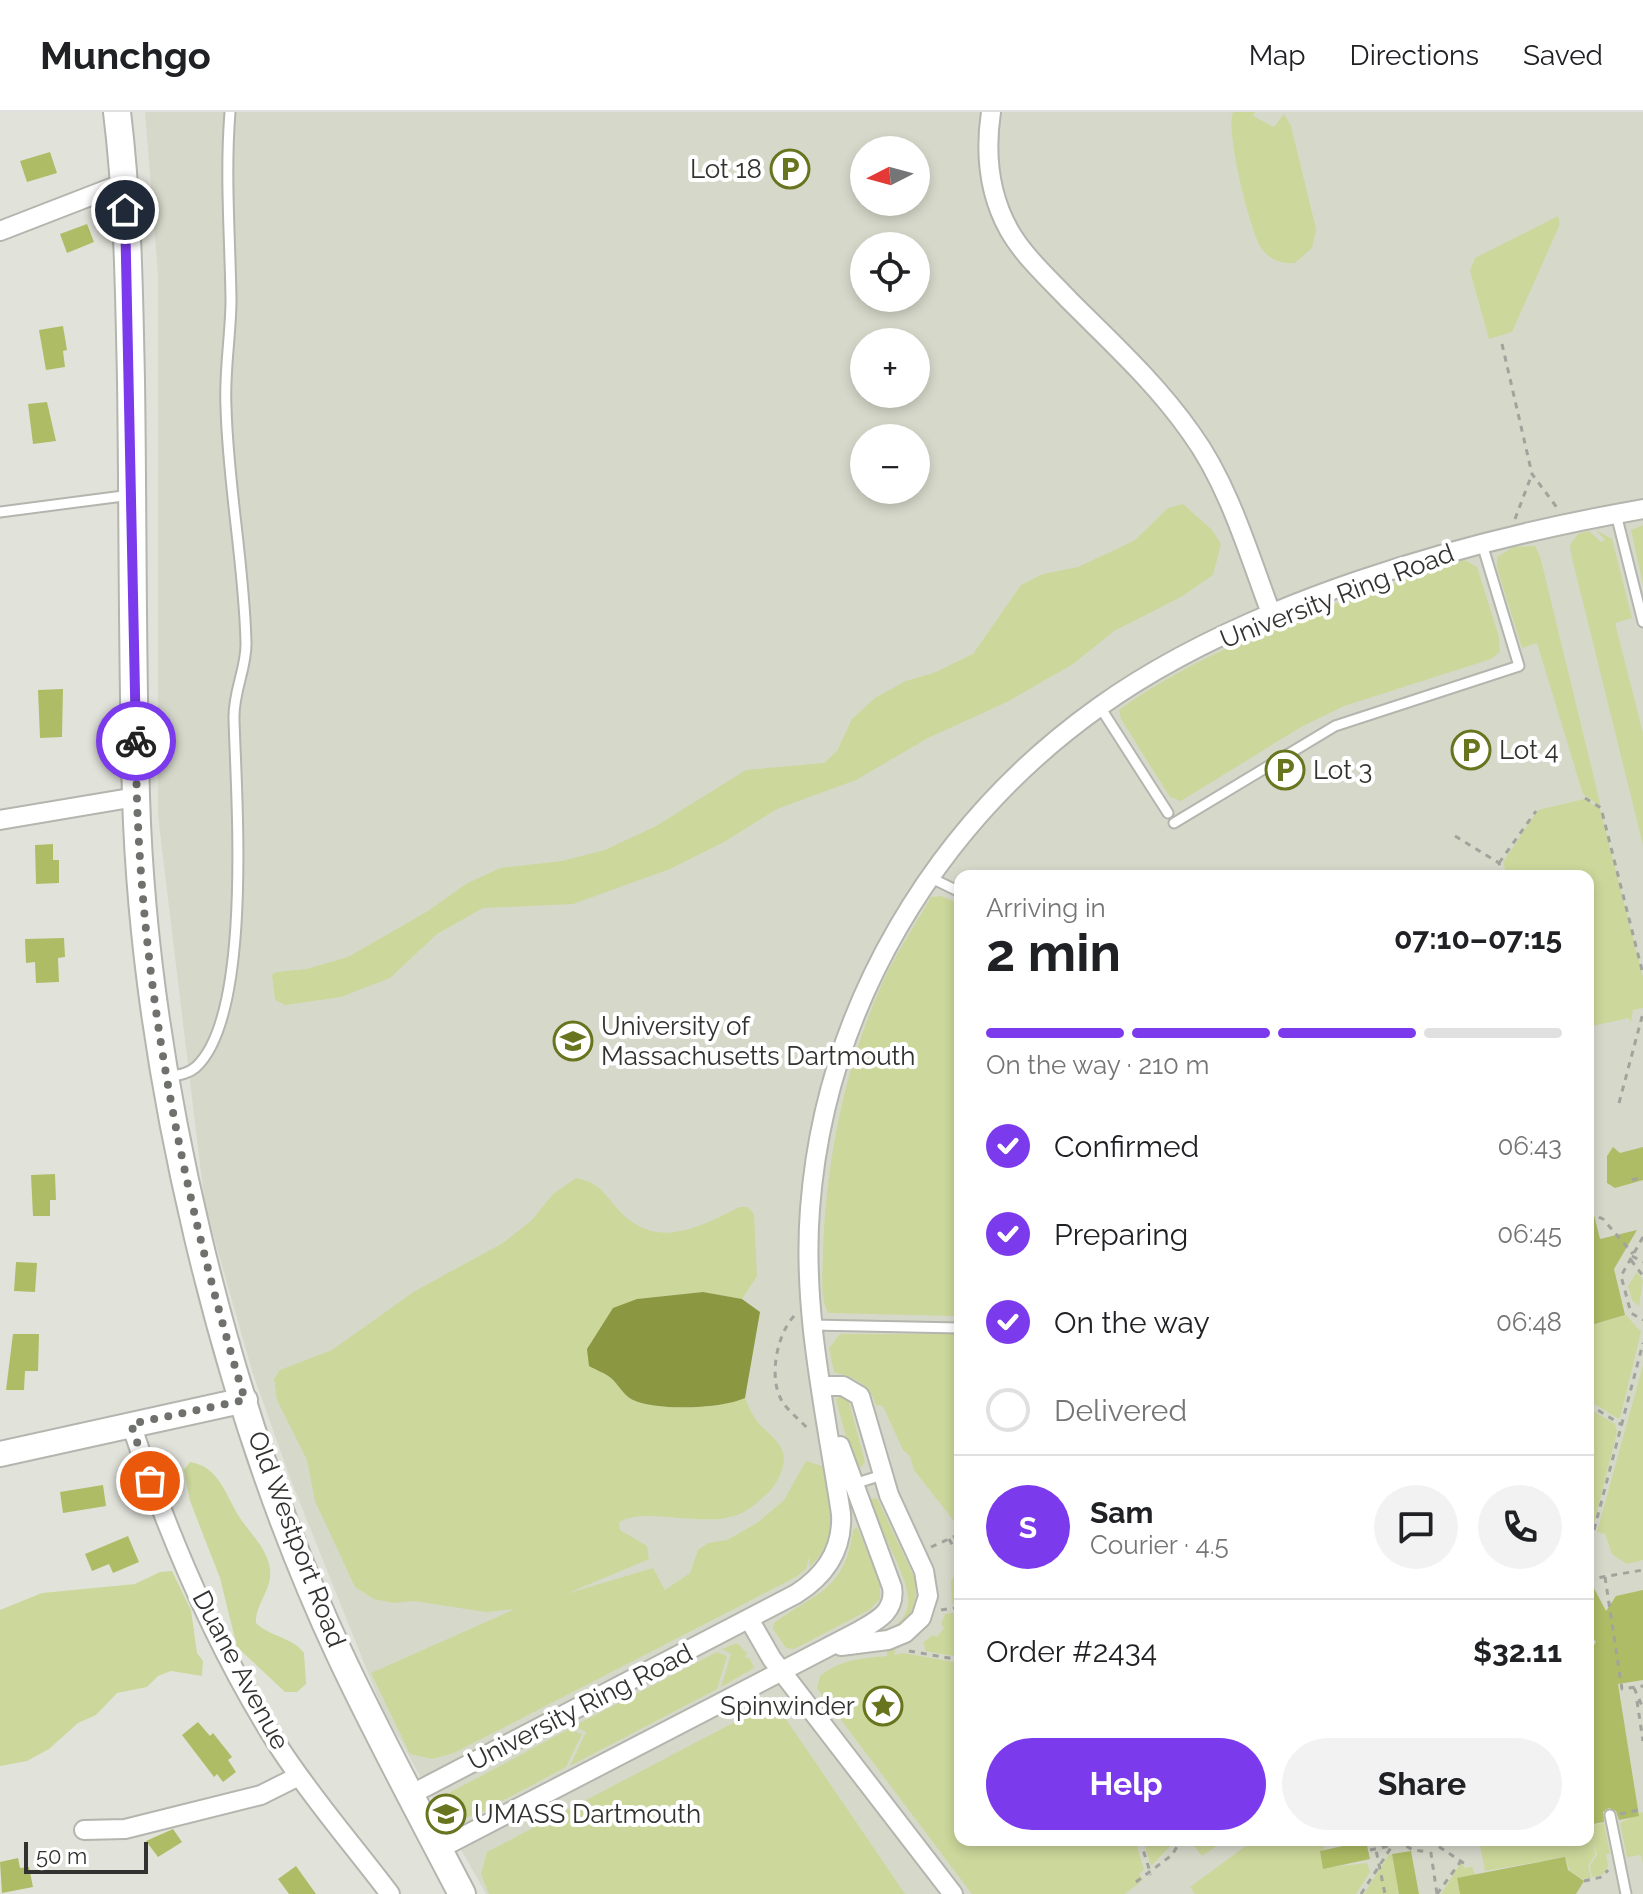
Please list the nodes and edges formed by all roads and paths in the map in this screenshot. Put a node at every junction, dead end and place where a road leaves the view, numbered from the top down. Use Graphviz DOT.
graph roads {
  1 [pos="117,112"];
  2 [pos="230,112"];
  3 [pos="991,112"];
  4 [pos="124,183"];
  5 [pos="0,231"];
  6 [pos="1502,344"];
  7 [pos="1532,474"];
  8 [pos="133,495"];
  9 [pos="1643,509"];
  10 [pos="0,512"];
  11 [pos="1561,512"];
  12 [pos="1616,514"];
  13 [pos="1502,522"];
  14 [pos="1482,543"];
  15 [pos="1272,616"];
  16 [pos="1643,622"];
  17 [pos="1100,707"];
  18 [pos="136,797"];
  19 [pos="1585,798"];
  20 [pos="1536,811"];
  21 [pos="1168,813"];
  22 [pos="0,820"];
  23 [pos="1174,823"];
  24 [pos="1455,836"];
  25 [pos="1499,863"];
  26 [pos="1501,870"];
  27 [pos="929,877"];
  28 [pos="954,889"];
  29 [pos="1643,974"];
  30 [pos="1643,1013"];
  31 [pos="168,1077"];
  32 [pos="1619,1103"];
  33 [pos="1643,1177"];
  34 [pos="1632,1180"];
  35 [pos="1594,1215"];
  36 [pos="1642,1240"];
  37 [pos="1632,1256"];
  38 [pos="1643,1262"];
  39 [pos="1643,1276"];
  40 [pos="810,1303"];
  41 [pos="1643,1320"];
  42 [pos="812,1325"];
  43 [pos="954,1328"];
  44 [pos="1643,1343"];
  45 [pos="821,1386"];
  46 [pos="245,1400"];
  47 [pos="1594,1408"];
  48 [pos="131,1424"];
  49 [pos="1622,1425"];
  50 [pos="831,1451"];
  51 [pos="0,1454"];
  52 [pos="882,1475"];
  53 [pos="844,1488"];
  54 [pos="1594,1530"];
  55 [pos="954,1537"];
  56 [pos="949,1539"];
  57 [pos="931,1547"];
  58 [pos="954,1548"];
  59 [pos="1643,1570"];
  60 [pos="1594,1576"];
  61 [pos="1605,1577"];
  62 [pos="954,1608"];
  63 [pos="941,1610"];
  64 [pos="749,1619"];
  65 [pos="903,1650"];
  66 [pos="819,1652"];
  67 [pos="954,1659"];
  68 [pos="782,1671"];
  69 [pos="1643,1686"];
  70 [pos="1634,1688"];
  71 [pos="1637,1701"];
  72 [pos="1643,1708"];
  73 [pos="1643,1741"];
  74 [pos="299,1776"];
  75 [pos="410,1795"];
  76 [pos="1643,1809"];
  77 [pos="1633,1812"];
  78 [pos="1610,1815"];
  79 [pos="84,1830"];
  80 [pos="1142,1846"];
  81 [pos="1177,1846"];
  82 [pos="1386,1846"];
  83 [pos="1390,1846"];
  84 [pos="1406,1846"];
  85 [pos="1428,1846"];
  86 [pos="1438,1846"];
  87 [pos="1376,1848"];
  88 [pos="439,1849"];
  89 [pos="1370,1850"];
  90 [pos="1428,1852"];
  91 [pos="1461,1861"];
  92 [pos="1379,1864"];
  93 [pos="1468,1866"];
  94 [pos="1610,1867"];
  95 [pos="1150,1873"];
  96 [pos="1584,1881"];
  97 [pos="1136,1882"];
  98 [pos="390,1894"];
  99 [pos="462,1894"];
  100 [pos="953,1894"];
  101 [pos="1361,1894"];
  102 [pos="1385,1894"];
  103 [pos="1437,1894"];
  104 [pos="1626,1894"];
  1 -- 4 [label="main road, Old Westport Road"];
  2 -- 31 [label="lane"];
  3 -- 15 [label="street"];
  4 -- 5 [label="street"];
  4 -- 8 [label="main road, Old Westport Road"];
  6 -- 7 [label="path"];
  7 -- 11 [label="path"];
  7 -- 13 [label="path"];
  8 -- 10 [label="lane"];
  8 -- 18 [label="main road, Old Westport Road"];
  9 -- 12 [label="street, University Ring Road"];
  12 -- 14 [label="street, University Ring Road"];
  12 -- 16 [label="lane"];
  14 -- 15 [label="street, University Ring Road"];
  14 -- 23 [label="lane"];
  15 -- 17 [label="street, University Ring Road"];
  17 -- 21 [label="lane"];
  17 -- 27 [label="street, University Ring Road"];
  18 -- 22 [label="street"];
  18 -- 31 [label="main road, Old Westport Road"];
  19 -- 29 [label="path"];
  20 -- 25 [label="path"];
  24 -- 25 [label="path"];
  25 -- 26 [label="path"];
  27 -- 28 [label="lane"];
  27 -- 40 [label="street, University Ring Road"];
  30 -- 32 [label="path"];
  31 -- 46 [label="main road, Old Westport Road"];
  33 -- 34 [label="path"];
  35 -- 37 [label="path"];
  36 -- 37 [label="path"];
  37 -- 38 [label="path"];
  37 -- 39 [label="path"];
  37 -- 41 [label="path"];
  40 -- 42 [label="street, University Ring Road"];
  40 -- 50 [label="path"];
  42 -- 43 [label="lane"];
  42 -- 45 [label="street, University Ring Road"];
  44 -- 49 [label="path"];
  45 -- 50 [label="street, University Ring Road"];
  45 -- 52 [label="street"];
  45 -- 53 [label="street, University Ring Road"];
  46 -- 48 [label="street"];
  46 -- 75 [label="main road, Old Westport Road"];
  47 -- 49 [label="path"];
  48 -- 51 [label="street"];
  48 -- 74 [label="street, Duane Avenue"];
  49 -- 54 [label="path"];
  50 -- 53 [label="street, University Ring Road"];
  52 -- 53 [label="lane"];
  52 -- 66 [label="street"];
  53 -- 64 [label="street, University Ring Road"];
  53 -- 66 [label="street, University Ring Road"];
  55 -- 56 [label="path"];
  56 -- 57 [label="path"];
  56 -- 58 [label="path"];
  59 -- 61 [label="path"];
  60 -- 61 [label="path"];
  61 -- 70 [label="path"];
  62 -- 63 [label="path"];
  64 -- 68 [label="street"];
  64 -- 75 [label="street, University Ring Road"];
  65 -- 67 [label="path"];
  66 -- 68 [label="street, University Ring Road"];
  68 -- 88 [label="street, University Ring Road"];
  68 -- 100 [label="street"];
  69 -- 70 [label="path"];
  70 -- 71 [label="path"];
  71 -- 72 [label="path"];
  71 -- 73 [label="path"];
  74 -- 79 [label="street"];
  74 -- 98 [label="street, Duane Avenue"];
  75 -- 88 [label="main road, Old Westport Road"];
  76 -- 77 [label="path"];
  78 -- 104 [label="lane"];
  80 -- 95 [label="path"];
  81 -- 95 [label="path"];
  82 -- 87 [label="path"];
  83 -- 92 [label="path"];
  84 -- 90 [label="path"];
  85 -- 90 [label="path"];
  86 -- 91 [label="path"];
  87 -- 89 [label="path"];
  87 -- 92 [label="path"];
  88 -- 99 [label="main road, Old Westport Road"];
  90 -- 103 [label="path"];
  91 -- 93 [label="path"];
  91 -- 103 [label="path"];
  92 -- 101 [label="path"];
  92 -- 102 [label="path"];
  94 -- 96 [label="path"];
  95 -- 97 [label="path"];
}
